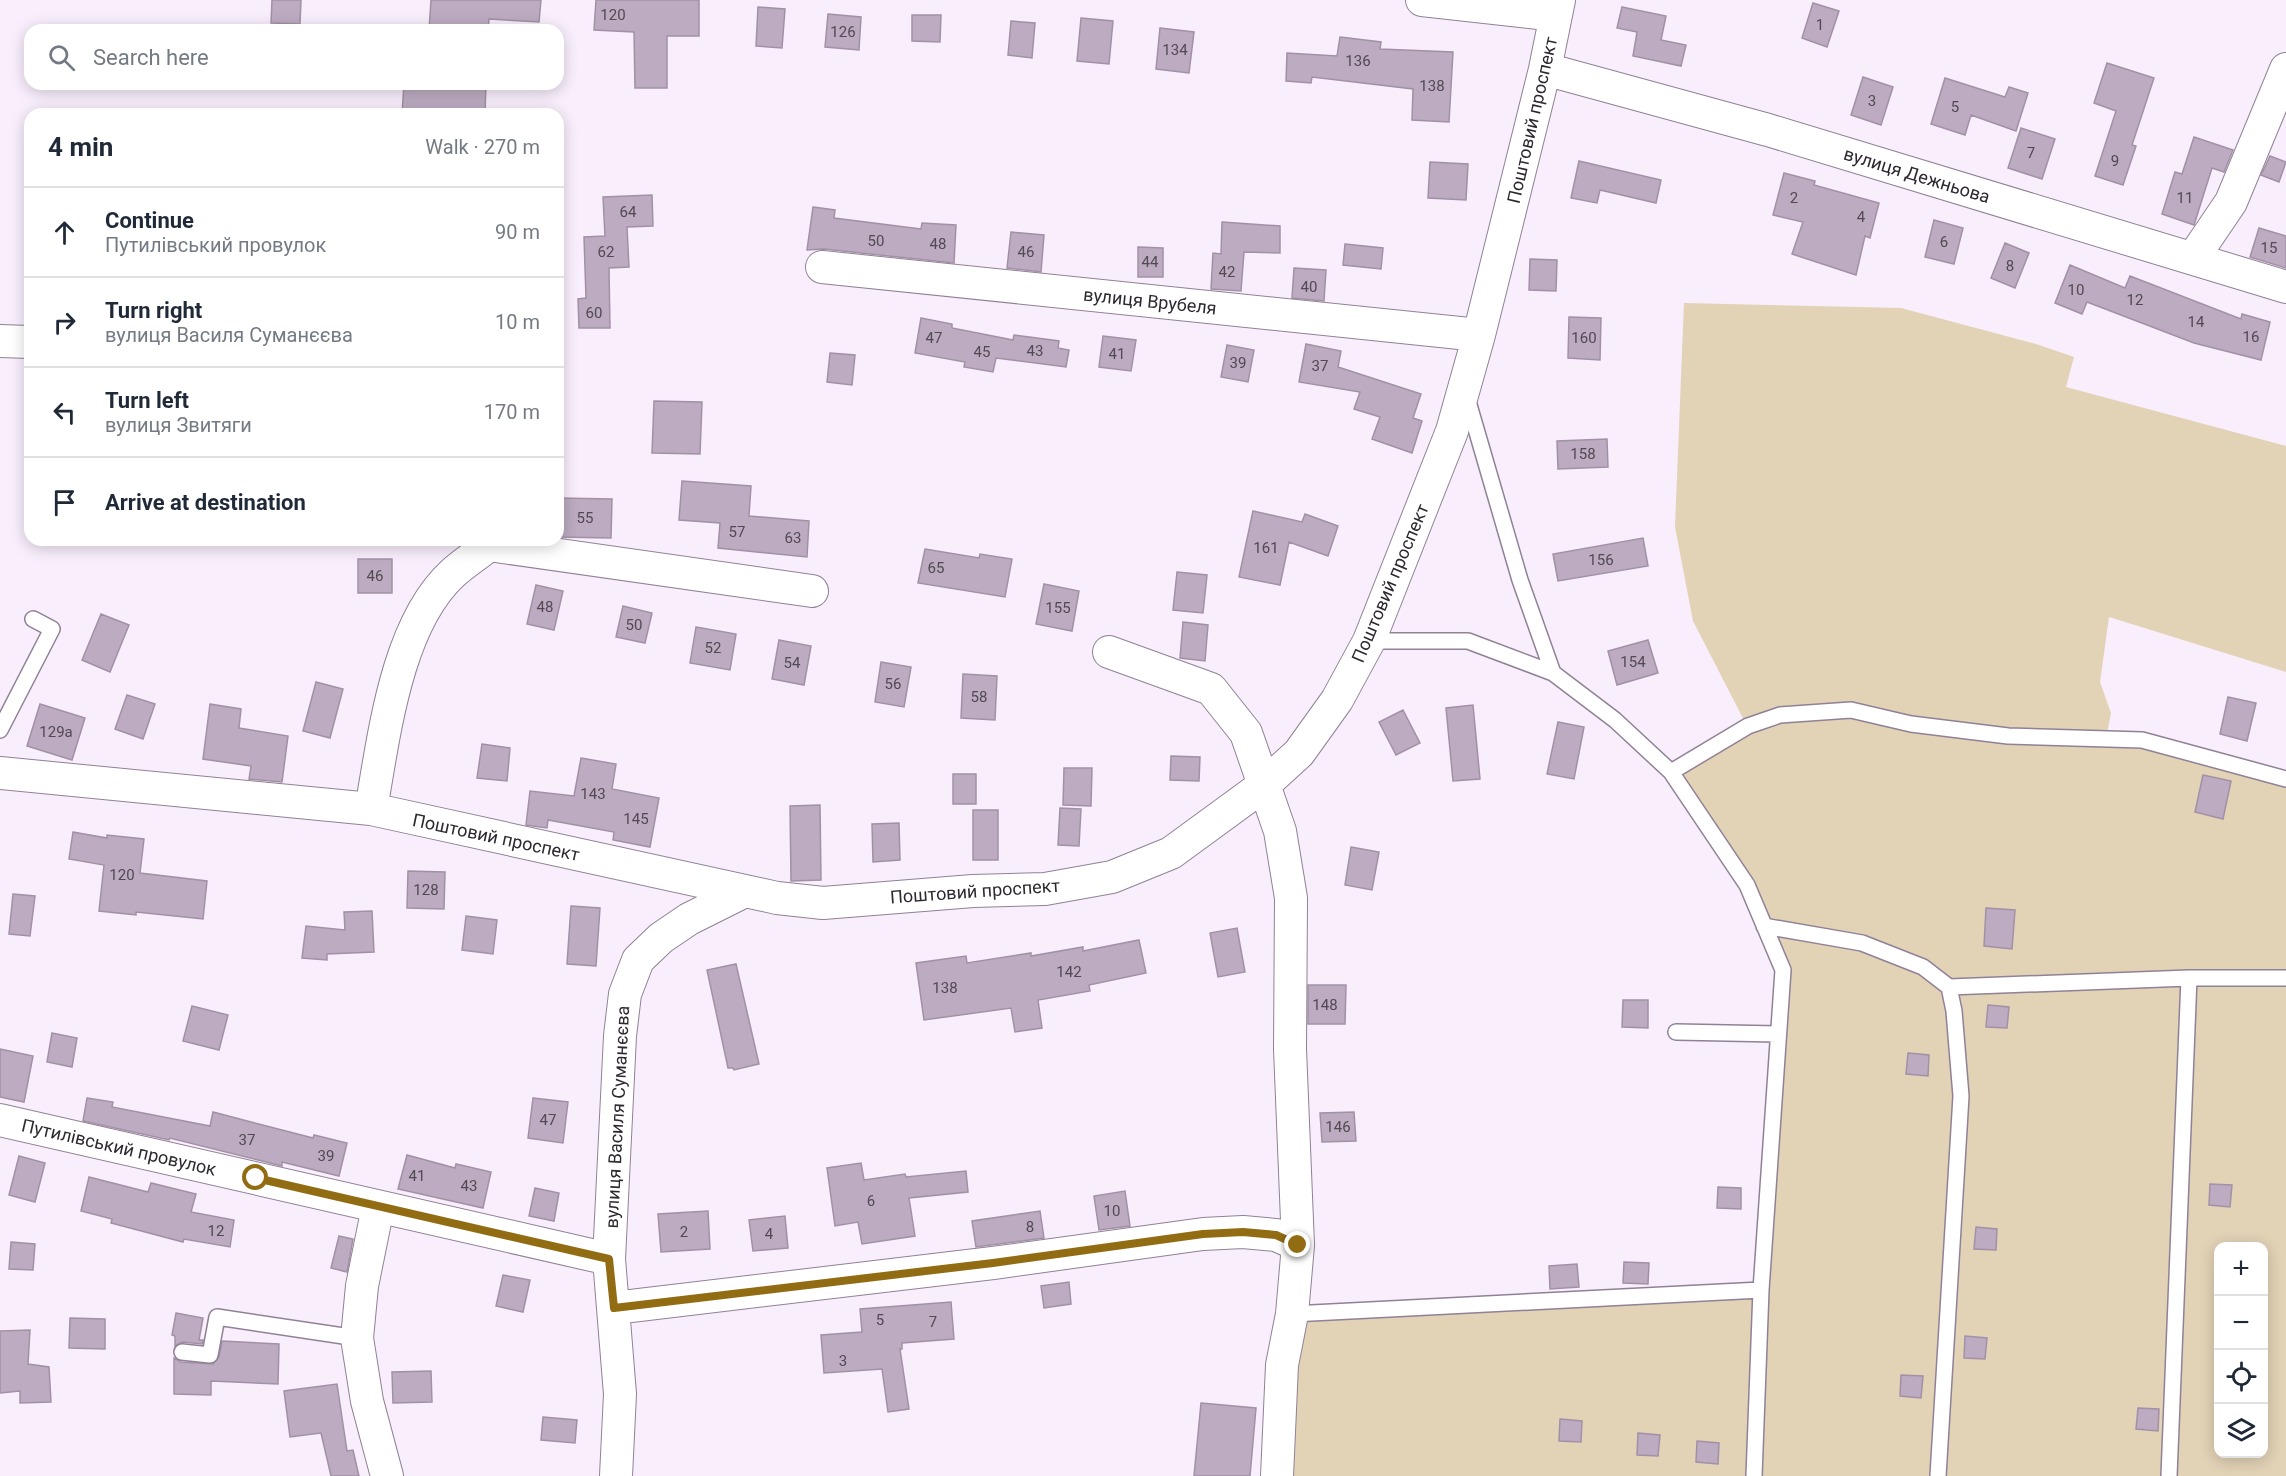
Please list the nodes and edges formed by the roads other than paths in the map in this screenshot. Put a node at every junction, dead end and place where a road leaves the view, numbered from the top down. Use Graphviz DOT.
graph roads {
  1 [pos="1422,0"];
  2 [pos="1558,7"];
  3 [pos="1545,69"];
  4 [pos="2286,69"];
  5 [pos="2193,258"];
  6 [pos="822,267"];
  7 [pos="2286,287"];
  8 [pos="1479,335"];
  9 [pos="0,340"];
  10 [pos="24,342"];
  11 [pos="1464,388"];
  12 [pos="488,546"];
  13 [pos="496,546"];
  14 [pos="812,591"];
  15 [pos="33,619"];
  16 [pos="1369,641"];
  17 [pos="1109,652"];
  18 [pos="1553,673"];
  19 [pos="0,730"];
  20 [pos="1671,772"];
  21 [pos="0,773"];
  22 [pos="2286,780"];
  23 [pos="1264,785"];
  24 [pos="371,809"];
  25 [pos="745,891"];
  26 [pos="1764,926"];
  27 [pos="2189,978"];
  28 [pos="2286,978"];
  29 [pos="1949,987"];
  30 [pos="1676,1032"];
  31 [pos="1778,1034"];
  32 [pos="0,1120"];
  33 [pos="378,1207"];
  34 [pos="1298,1245"];
  35 [pos="609,1259"];
  36 [pos="1761,1290"];
  37 [pos="614,1308"];
  38 [pos="1292,1314"];
  39 [pos="357,1338"];
  40 [pos="182,1352"];
  41 [pos="387,1476"];
  42 [pos="616,1476"];
  43 [pos="1277,1476"];
  44 [pos="1754,1476"];
  45 [pos="1938,1476"];
  46 [pos="2169,1476"];
  1 -- 2 [label="street"];
  2 -- 3 [label="street, Поштовий проспект"];
  3 -- 5 [label="street, вулиця Дежньова"];
  3 -- 8 [label="street, Поштовий проспект"];
  4 -- 5 [label="street"];
  5 -- 7 [label="street, вулиця Дежньова"];
  6 -- 8 [label="street, вулиця Врубеля"];
  8 -- 11 [label="street, Поштовий проспект"];
  9 -- 10 [label="street"];
  11 -- 16 [label="street, Поштовий проспект"];
  11 -- 18 [label="lane"];
  12 -- 24 [label="street"];
  13 -- 14 [label="street"];
  15 -- 19 [label="lane"];
  16 -- 18 [label="lane"];
  16 -- 23 [label="street, Поштовий проспект"];
  17 -- 23 [label="street"];
  18 -- 20 [label="lane"];
  20 -- 22 [label="lane"];
  20 -- 26 [label="lane"];
  21 -- 24 [label="street, Поштовий проспект"];
  23 -- 25 [label="street, Поштовий проспект"];
  23 -- 34 [label="street"];
  24 -- 25 [label="street, Поштовий проспект"];
  25 -- 35 [label="street, вулиця Василя Суманєєва"];
  26 -- 29 [label="lane"];
  26 -- 31 [label="lane"];
  27 -- 28 [label="lane"];
  27 -- 29 [label="lane"];
  27 -- 46 [label="lane"];
  29 -- 45 [label="lane"];
  30 -- 31 [label="lane"];
  31 -- 36 [label="lane"];
  32 -- 33 [label="street, Путилівський провулок"];
  33 -- 35 [label="street, Путилівський провулок"];
  33 -- 39 [label="street"];
  34 -- 37 [label="street"];
  34 -- 38 [label="street"];
  35 -- 37 [label="street, вулиця Василя Суманєєва"];
  36 -- 38 [label="lane"];
  36 -- 44 [label="lane"];
  37 -- 42 [label="street, вулиця Василя Суманєєва"];
  38 -- 43 [label="street"];
  39 -- 40 [label="lane"];
  39 -- 41 [label="street"];
}
